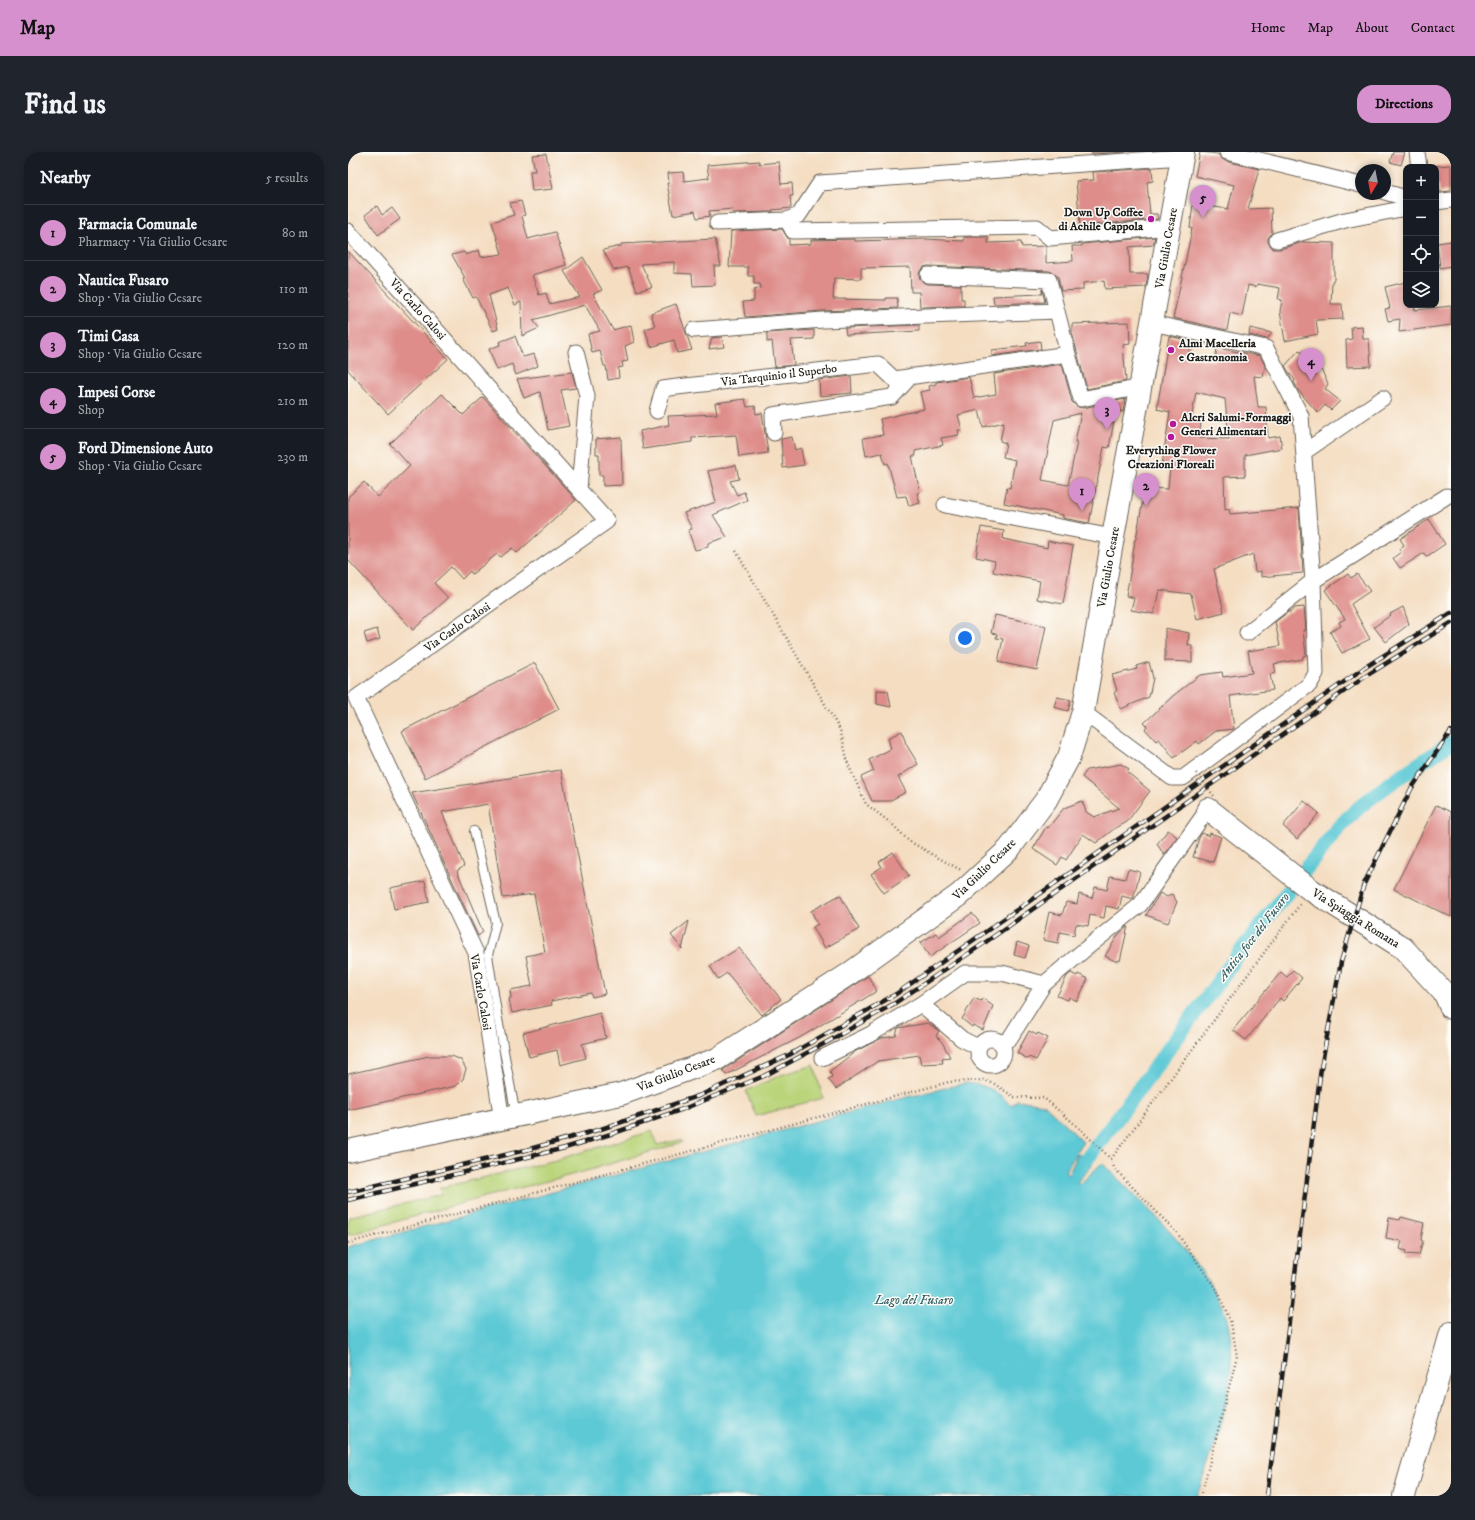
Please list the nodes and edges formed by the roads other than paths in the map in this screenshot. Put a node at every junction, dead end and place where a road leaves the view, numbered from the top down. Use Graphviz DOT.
graph roads {
  1 [pos="1227,152"];
  2 [pos="1416,152"];
  3 [pos="1182,155"];
  4 [pos="1418,164"];
  5 [pos="1355,184"];
  6 [pos="1391,194"];
  7 [pos="1403,197"];
  8 [pos="1451,200"];
  9 [pos="1439,202"];
  10 [pos="1403,209"];
  11 [pos="787,220"];
  12 [pos="717,223"];
  13 [pos="1170,227"];
  14 [pos="348,231"];
  15 [pos="1277,240"];
  16 [pos="928,275"];
  17 [pos="1057,310"];
  18 [pos="1152,324"];
  19 [pos="694,330"];
  20 [pos="576,352"];
  21 [pos="1068,354"];
  22 [pos="911,376"];
  23 [pos="1141,387"];
  24 [pos="1383,398"];
  25 [pos="657,411"];
  26 [pos="774,433"];
  27 [pos="1304,452"];
  28 [pos="579,489"];
  29 [pos="1447,496"];
  30 [pos="945,505"];
  31 [pos="1113,537"];
  32 [pos="1313,581"];
  33 [pos="1247,633"];
  34 [pos="1084,712"];
  35 [pos="1211,803"];
  36 [pos="474,831"];
  37 [pos="1044,984"];
  38 [pos="921,1004"];
  39 [pos="1451,1008"];
  40 [pos="1001,1044"];
  41 [pos="978,1048"];
  42 [pos="822,1058"];
  43 [pos="509,1118"];
  44 [pos="348,1151"];
  45 [pos="1451,1333"];
  46 [pos="1404,1496"];
  1 -- 5 [label="street"];
  2 -- 4 [label="street"];
  3 -- 11 [label="street"];
  3 -- 13 [label="street, Via Giulio Cesare"];
  6 -- 7 [label="street"];
  8 -- 9 [label="street"];
  10 -- 15 [label="street"];
  11 -- 12 [label="street"];
  11 -- 13 [label="street"];
  13 -- 18 [label="street, Via Giulio Cesare"];
  14 -- 28 [label="street, Via Carlo Calosi"];
  16 -- 17 [label="street"];
  17 -- 19 [label="street"];
  17 -- 21 [label="street"];
  18 -- 23 [label="street, Via Giulio Cesare"];
  18 -- 27 [label="street"];
  20 -- 28 [label="street"];
  21 -- 22 [label="street, Via Tarquinio il Superbo"];
  21 -- 23 [label="street"];
  22 -- 25 [label="street, Via Tarquinio il Superbo"];
  22 -- 26 [label="street"];
  23 -- 31 [label="street, Via Giulio Cesare"];
  24 -- 27 [label="street"];
  27 -- 32 [label="street"];
  28 -- 43 [label="street, Via Carlo Calosi"];
  29 -- 32 [label="street"];
  30 -- 31 [label="street"];
  31 -- 34 [label="street, Via Giulio Cesare"];
  32 -- 33 [label="street"];
  32 -- 34 [label="street"];
  34 -- 43 [label="street, Via Giulio Cesare"];
  35 -- 37 [label="street"];
  35 -- 39 [label="street, Via Spiaggia Romana"];
  36 -- 43 [label="lane"];
  37 -- 38 [label="street"];
  37 -- 40 [label="street"];
  38 -- 41 [label="street"];
  38 -- 42 [label="street"];
  40 -- 41 [label="street"];
  40 -- 41 [label="street"];
  43 -- 44 [label="street, Via Giulio Cesare"];
  45 -- 46 [label="street"];
}
